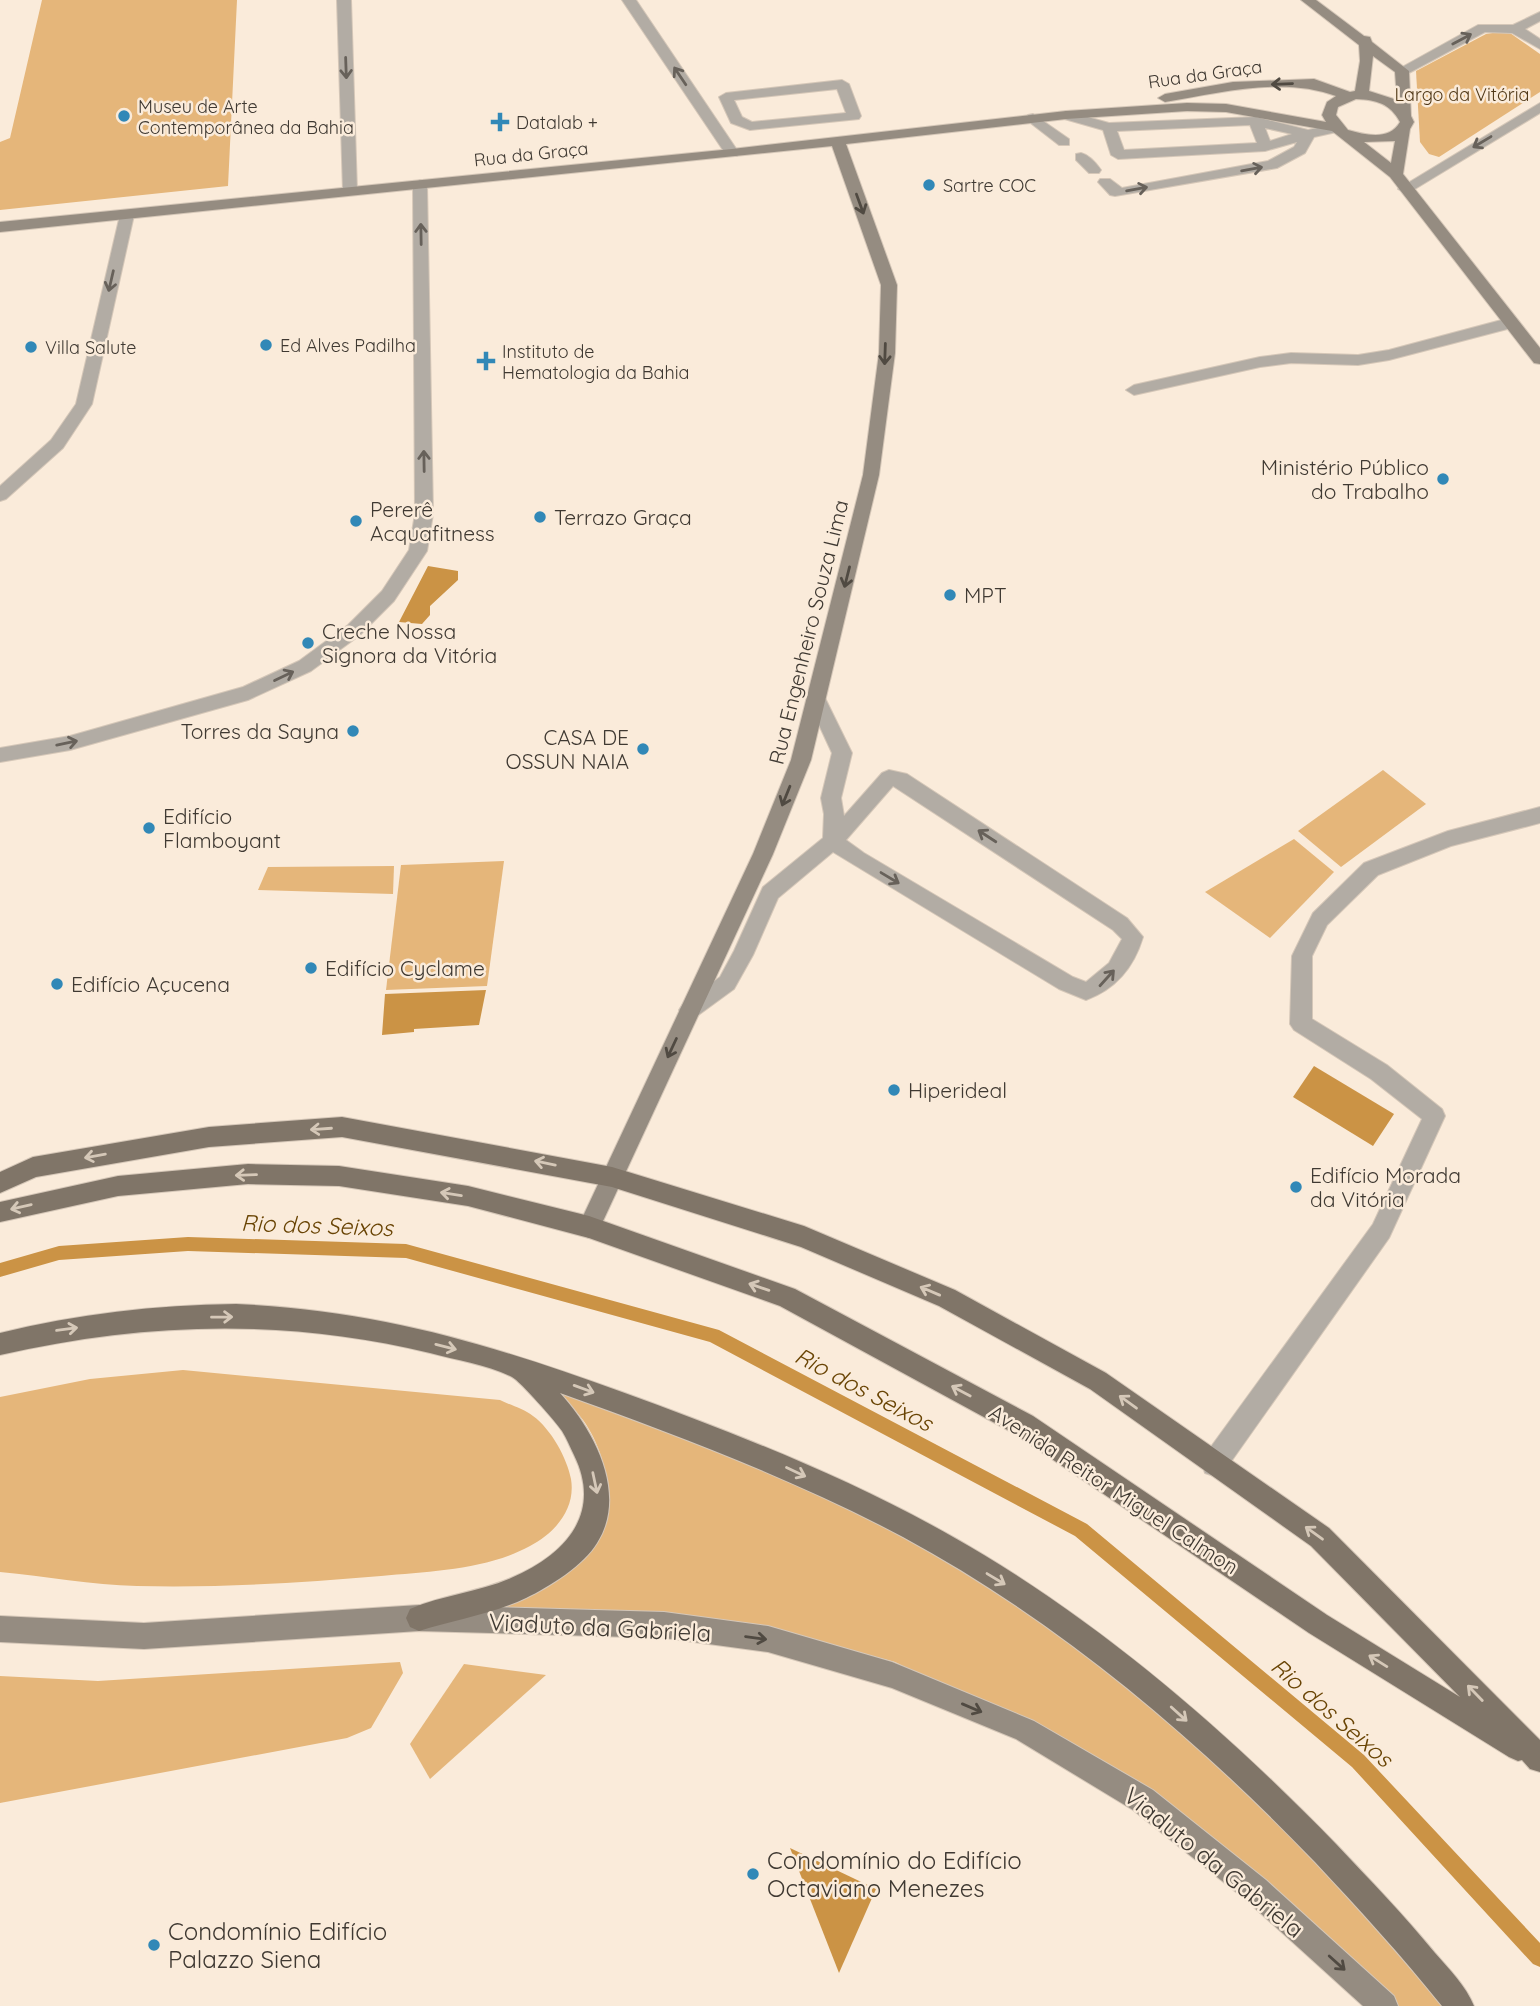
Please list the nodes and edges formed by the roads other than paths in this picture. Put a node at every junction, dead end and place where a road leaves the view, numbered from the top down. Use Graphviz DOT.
graph roads {
  1 [pos="344,0"];
  2 [pos="629,0"];
  3 [pos="1308,0"];
  4 [pos="1540,16"];
  5 [pos="1515,29"];
  6 [pos="1536,38"];
  7 [pos="1364,40"];
  8 [pos="1402,71"];
  9 [pos="1354,96"];
  10 [pos="726,97"];
  11 [pos="696,99"];
  12 [pos="1540,107"];
  13 [pos="1066,115"];
  14 [pos="1033,118"];
  15 [pos="829,119"];
  16 [pos="1256,121"];
  17 [pos="1405,122"];
  18 [pos="1109,127"];
  19 [pos="1341,131"];
  20 [pos="1308,134"];
  21 [pos="837,140"];
  22 [pos="1065,142"];
  23 [pos="1265,147"];
  24 [pos="732,153"];
  25 [pos="1081,157"];
  26 [pos="1094,170"];
  27 [pos="1396,174"];
  28 [pos="1105,181"];
  29 [pos="420,184"];
  30 [pos="1405,189"];
  31 [pos="350,191"];
  32 [pos="127,215"];
  33 [pos="0,227"];
  34 [pos="1509,323"];
  35 [pos="1540,359"];
  36 [pos="1135,390"];
  37 [pos="0,495"];
  38 [pos="817,701"];
  39 [pos="0,755"];
  40 [pos="1540,816"];
  41 [pos="833,841"];
  42 [pos="690,1010"];
  43 [pos="612,1177"];
  44 [pos="0,1183"];
  45 [pos="0,1212"];
  46 [pos="589,1227"];
  47 [pos="0,1343"];
  48 [pos="520,1366"];
  49 [pos="1214,1464"];
  50 [pos="419,1618"];
  51 [pos="0,1629"];
  52 [pos="1540,1761"];
  53 [pos="1384,2006"];
  54 [pos="1460,2006"];
  1 -- 31 [label="street, one-way"];
  11 -- 2 [label="street, one-way"];
  3 -- 7 [label="main road"];
  4 -- 5 [label="street"];
  5 -- 6 [label="street"];
  8 -- 5 [label="street, one-way"];
  7 -- 8 [label="main road"];
  7 -- 9 [label="main road"];
  8 -- 17 [label="main road"];
  9 -- 13 [label="main road, Rua da Graça, one-way"];
  9 -- 17 [label="main road, Rua da Graça"];
  9 -- 19 [label="main road"];
  10 -- 11 [label="street"];
  10 -- 15 [label="street"];
  10 -- 15 [label="street"];
  11 -- 24 [label="street"];
  12 -- 30 [label="street, one-way"];
  13 -- 14 [label="main road, Rua da Graça"];
  13 -- 18 [label="street"];
  13 -- 19 [label="main road, Rua da Graça"];
  14 -- 21 [label="main road, Rua da Graça"];
  14 -- 22 [label="street"];
  15 -- 21 [label="street"];
  16 -- 18 [label="street"];
  16 -- 20 [label="street"];
  16 -- 23 [label="street"];
  17 -- 19 [label="main road, Rua da Graça"];
  17 -- 27 [label="main road"];
  18 -- 23 [label="street"];
  19 -- 20 [label="street"];
  19 -- 27 [label="main road"];
  20 -- 23 [label="street"];
  28 -- 20 [label="street, one-way"];
  21 -- 24 [label="main road, Rua da Graça"];
  21 -- 38 [label="main road, Rua Engenheiro Souza Lima, one-way"];
  24 -- 29 [label="main road, Rua da Graça"];
  25 -- 26 [label="street"];
  27 -- 30 [label="main road"];
  29 -- 31 [label="main road, Rua da Graça"];
  39 -- 29 [label="street, one-way"];
  30 -- 34 [label="main road"];
  31 -- 32 [label="main road, Rua da Graça"];
  32 -- 33 [label="main road, Rua da Graça"];
  32 -- 37 [label="street, one-way"];
  34 -- 35 [label="main road"];
  34 -- 36 [label="street"];
  38 -- 41 [label="street"];
  38 -- 42 [label="main road, Rua Engenheiro Souza Lima, one-way"];
  40 -- 49 [label="street"];
  41 -- 41 [label="street, one-way"];
  41 -- 42 [label="street"];
  42 -- 43 [label="main road, Rua Engenheiro Souza Lima, one-way"];
  43 -- 44 [label="main road, one-way"];
  43 -- 46 [label="main road, Rua Engenheiro Souza Lima"];
  49 -- 43 [label="main road, one-way"];
  46 -- 45 [label="main road, Avenida Reitor Miguel Calmon, one-way"];
  52 -- 46 [label="main road, Avenida Reitor Miguel Calmon, one-way"];
  47 -- 48 [label="main road, one-way"];
  48 -- 50 [label="main road, one-way"];
  48 -- 54 [label="main road, one-way"];
  52 -- 49 [label="main road, one-way"];
  50 -- 51 [label="main road"];
  50 -- 53 [label="main road, Viaduto da Gabriela, one-way"];
}
